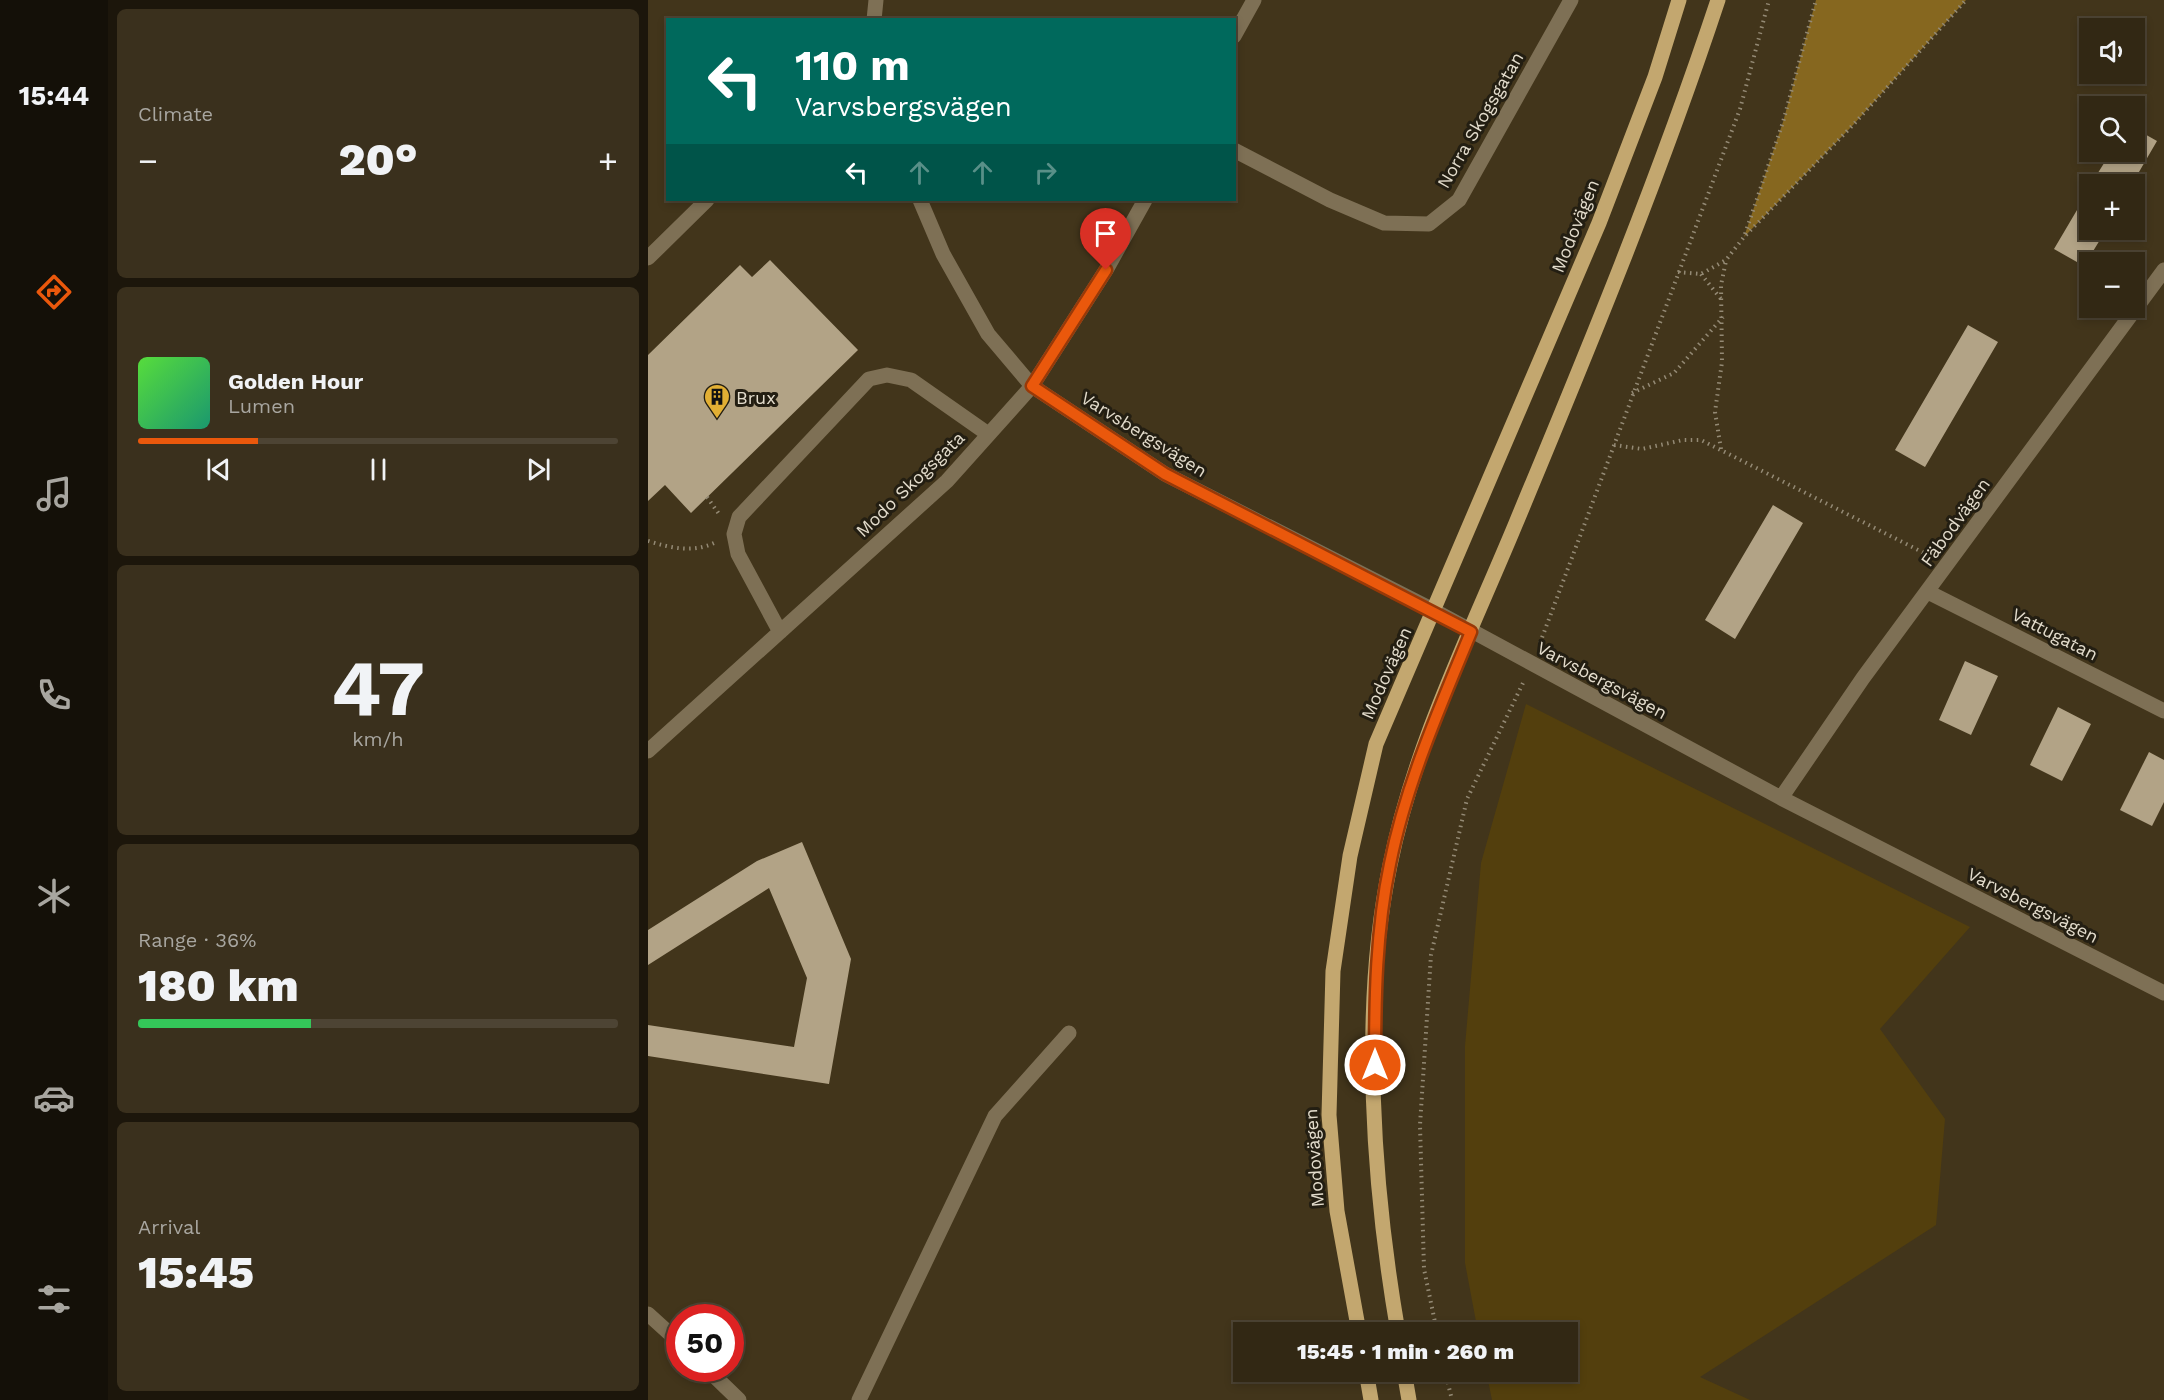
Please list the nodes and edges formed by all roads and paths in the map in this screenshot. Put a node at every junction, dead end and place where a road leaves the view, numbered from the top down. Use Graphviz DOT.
graph roads {
  1 [pos="876,0"];
  2 [pos="1254,0"];
  3 [pos="1571,0"];
  4 [pos="1679,0"];
  5 [pos="1718,0"];
  6 [pos="1816,0"];
  7 [pos="1966,0"];
  8 [pos="874,18"];
  9 [pos="1236,32"];
  10 [pos="1236,151"];
  11 [pos="706,201"];
  12 [pos="920,201"];
  13 [pos="1144,201"];
  14 [pos="1744,237"];
  15 [pos="648,258"];
  16 [pos="1726,260"];
  17 [pos="2164,270"];
  18 [pos="1678,272"];
  19 [pos="1701,274"];
  20 [pos="1722,300"];
  21 [pos="1723,317"];
  22 [pos="1032,386"];
  23 [pos="1632,393"];
  24 [pos="988,434"];
  25 [pos="1614,445"];
  26 [pos="1721,450"];
  27 [pos="707,497"];
  28 [pos="734,534"];
  29 [pos="648,541"];
  30 [pos="1948,565"];
  31 [pos="1928,592"];
  32 [pos="1435,611"];
  33 [pos="780,632"];
  34 [pos="1471,632"];
  35 [pos="2164,711"];
  36 [pos="648,751"];
  37 [pos="1780,798"];
  38 [pos="2164,993"];
  39 [pos="1069,1033"];
  40 [pos="648,1314"];
  41 [pos="1357,1322"];
  42 [pos="1397,1322"];
  43 [pos="666,1330"];
  44 [pos="720,1382"];
  45 [pos="1368,1382"];
  46 [pos="1406,1382"];
  47 [pos="1448,1382"];
  48 [pos="739,1400"];
  49 [pos="859,1400"];
  50 [pos="1371,1400"];
  51 [pos="1409,1400"];
  52 [pos="1452,1400"];
  1 -- 8 [label="street"];
  2 -- 9 [label="street"];
  3 -- 10 [label="street, Norra Skogsgatan"];
  4 -- 32 [label="main road, Modovägen"];
  5 -- 34 [label="main road"];
  6 -- 14 [label="path"];
  7 -- 14 [label="path"];
  11 -- 15 [label="street"];
  12 -- 22 [label="street, Varvsbergsvägen"];
  13 -- 22 [label="street, Modo Skogsgata"];
  14 -- 16 [label="path"];
  16 -- 19 [label="path"];
  16 -- 20 [label="path"];
  17 -- 30 [label="street, Fäbodvägen"];
  18 -- 19 [label="path"];
  19 -- 20 [label="path"];
  20 -- 21 [label="path"];
  21 -- 23 [label="path"];
  21 -- 26 [label="path"];
  22 -- 24 [label="street, Modo Skogsgata"];
  22 -- 32 [label="street, Varvsbergsvägen"];
  24 -- 28 [label="street"];
  24 -- 33 [label="street, Modo Skogsgata"];
  25 -- 26 [label="path"];
  26 -- 30 [label="path"];
  27 -- 28 [label="path"];
  28 -- 29 [label="path"];
  28 -- 33 [label="street"];
  30 -- 31 [label="street, Fäbodvägen"];
  31 -- 35 [label="street, Vattugatan"];
  31 -- 37 [label="street, Fäbodvägen"];
  32 -- 34 [label="street, Varvsbergsvägen"];
  32 -- 41 [label="main road, Modovägen"];
  33 -- 36 [label="street, Modo Skogsgata"];
  34 -- 37 [label="street, Varvsbergsvägen"];
  34 -- 42 [label="main road"];
  37 -- 38 [label="street, Varvsbergsvägen"];
  39 -- 49 [label="street"];
  40 -- 43 [label="street"];
  44 -- 48 [label="street"];
  45 -- 50 [label="main road"];
  46 -- 51 [label="main road"];
  47 -- 52 [label="path"];
}
